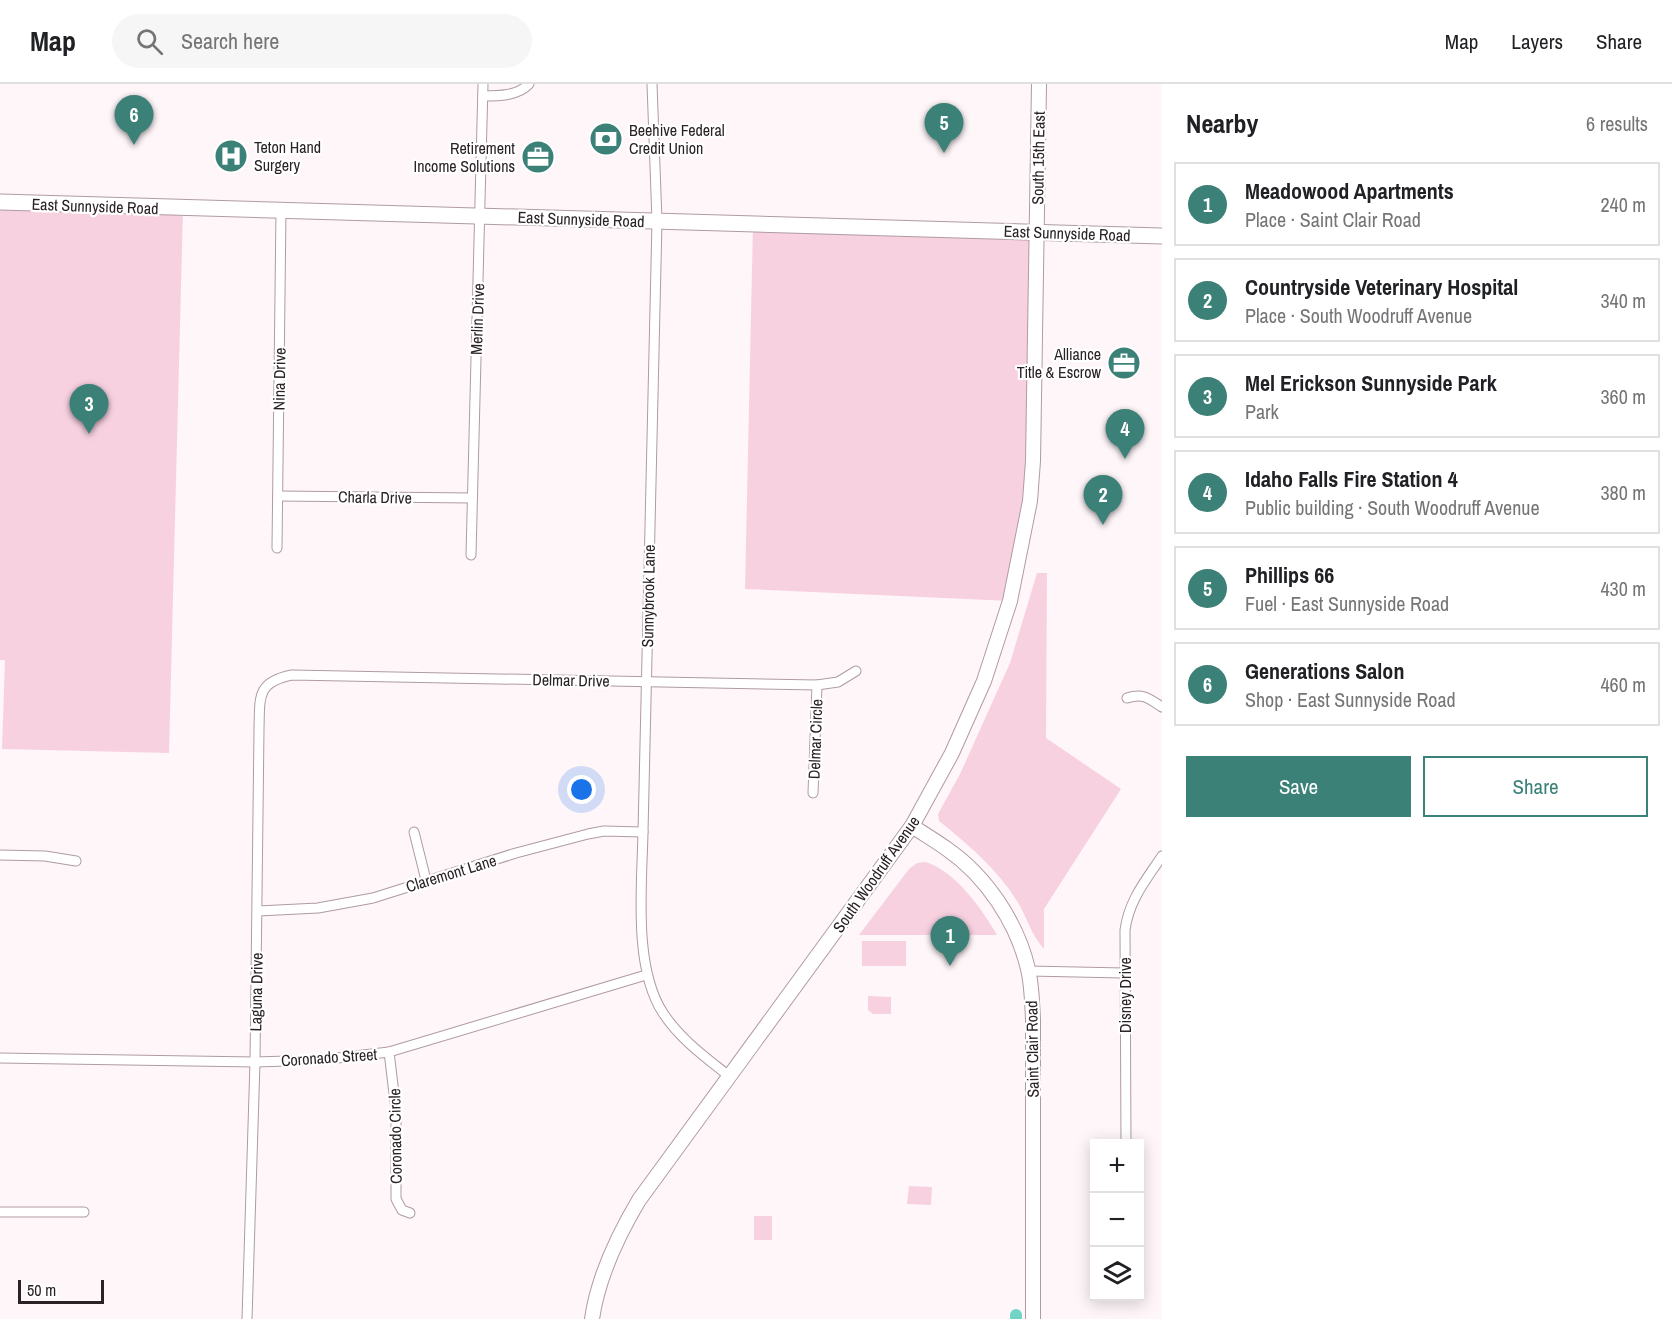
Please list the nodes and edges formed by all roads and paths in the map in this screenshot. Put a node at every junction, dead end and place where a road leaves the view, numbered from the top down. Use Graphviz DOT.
graph roads {
  1 [pos="483,84"];
  2 [pos="529,84"];
  3 [pos="652,84"];
  4 [pos="1039,84"];
  5 [pos="483,96"];
  6 [pos="0,202"];
  7 [pos="281,210"];
  8 [pos="480,216"];
  9 [pos="657,221"];
  10 [pos="1037,232"];
  11 [pos="1162,236"];
  12 [pos="278,496"];
  13 [pos="472,498"];
  14 [pos="277,548"];
  15 [pos="471,555"];
  16 [pos="856,671"];
  17 [pos="282,677"];
  18 [pos="646,681"];
  19 [pos="816,685"];
  20 [pos="1127,698"];
  21 [pos="1162,706"];
  22 [pos="813,793"];
  23 [pos="912,826"];
  24 [pos="414,832"];
  25 [pos="643,832"];
  26 [pos="0,855"];
  27 [pos="1162,856"];
  28 [pos="76,861"];
  29 [pos="1158,872"];
  30 [pos="426,880"];
  31 [pos="258,911"];
  32 [pos="1029,971"];
  33 [pos="1124,973"];
  34 [pos="646,975"];
  35 [pos="389,1052"];
  36 [pos="0,1058"];
  37 [pos="255,1062"];
  38 [pos="729,1076"];
  39 [pos="1126,1139"];
  40 [pos="0,1212"];
  41 [pos="84,1212"];
  42 [pos="410,1214"];
  43 [pos="247,1319"];
  44 [pos="592,1319"];
  45 [pos="1034,1319"];
  1 -- 5 [label="street, Merlin Drive"];
  2 -- 5 [label="street"];
  3 -- 9 [label="street, Sunnybrook Lane"];
  4 -- 10 [label="main road, South 15th East"];
  5 -- 8 [label="street, Merlin Drive"];
  6 -- 7 [label="main road, East Sunnyside Road"];
  7 -- 8 [label="main road, East Sunnyside Road"];
  7 -- 12 [label="street, Nina Drive"];
  8 -- 9 [label="main road, East Sunnyside Road"];
  8 -- 13 [label="street, Merlin Drive"];
  9 -- 10 [label="main road, East Sunnyside Road"];
  9 -- 18 [label="street, Sunnybrook Lane"];
  10 -- 11 [label="main road, East Sunnyside Road"];
  10 -- 23 [label="main road, South Woodruff Avenue"];
  12 -- 13 [label="street, Charla Drive"];
  12 -- 14 [label="street, Nina Drive"];
  13 -- 15 [label="street, Merlin Drive"];
  16 -- 19 [label="street, Delmar Drive"];
  17 -- 18 [label="street, Delmar Drive"];
  17 -- 31 [label="street, Laguna Drive"];
  18 -- 19 [label="street, Delmar Drive"];
  18 -- 25 [label="street, Sunnybrook Lane"];
  19 -- 22 [label="street, Delmar Circle"];
  20 -- 21 [label="street"];
  23 -- 32 [label="main road, Saint Clair Road"];
  23 -- 38 [label="main road, South Woodruff Avenue"];
  24 -- 30 [label="street"];
  25 -- 30 [label="street, Claremont Lane"];
  25 -- 34 [label="street, Sunnybrook Lane"];
  26 -- 28 [label="street"];
  27 -- 29 [label="street, Disney Drive"];
  29 -- 33 [label="street, Disney Drive"];
  30 -- 31 [label="street, Claremont Lane"];
  31 -- 37 [label="street, Laguna Drive"];
  32 -- 33 [label="street"];
  32 -- 45 [label="main road, Saint Clair Road"];
  33 -- 39 [label="street, Disney Drive"];
  34 -- 35 [label="street, Coronado Street"];
  34 -- 38 [label="street, Sunnybrook Lane"];
  35 -- 37 [label="street, Coronado Street"];
  35 -- 42 [label="street, Coronado Circle"];
  36 -- 37 [label="street, Coronado Street"];
  37 -- 43 [label="street, Laguna Drive"];
  38 -- 44 [label="main road, South Woodruff Avenue"];
  40 -- 41 [label="street"];
}
